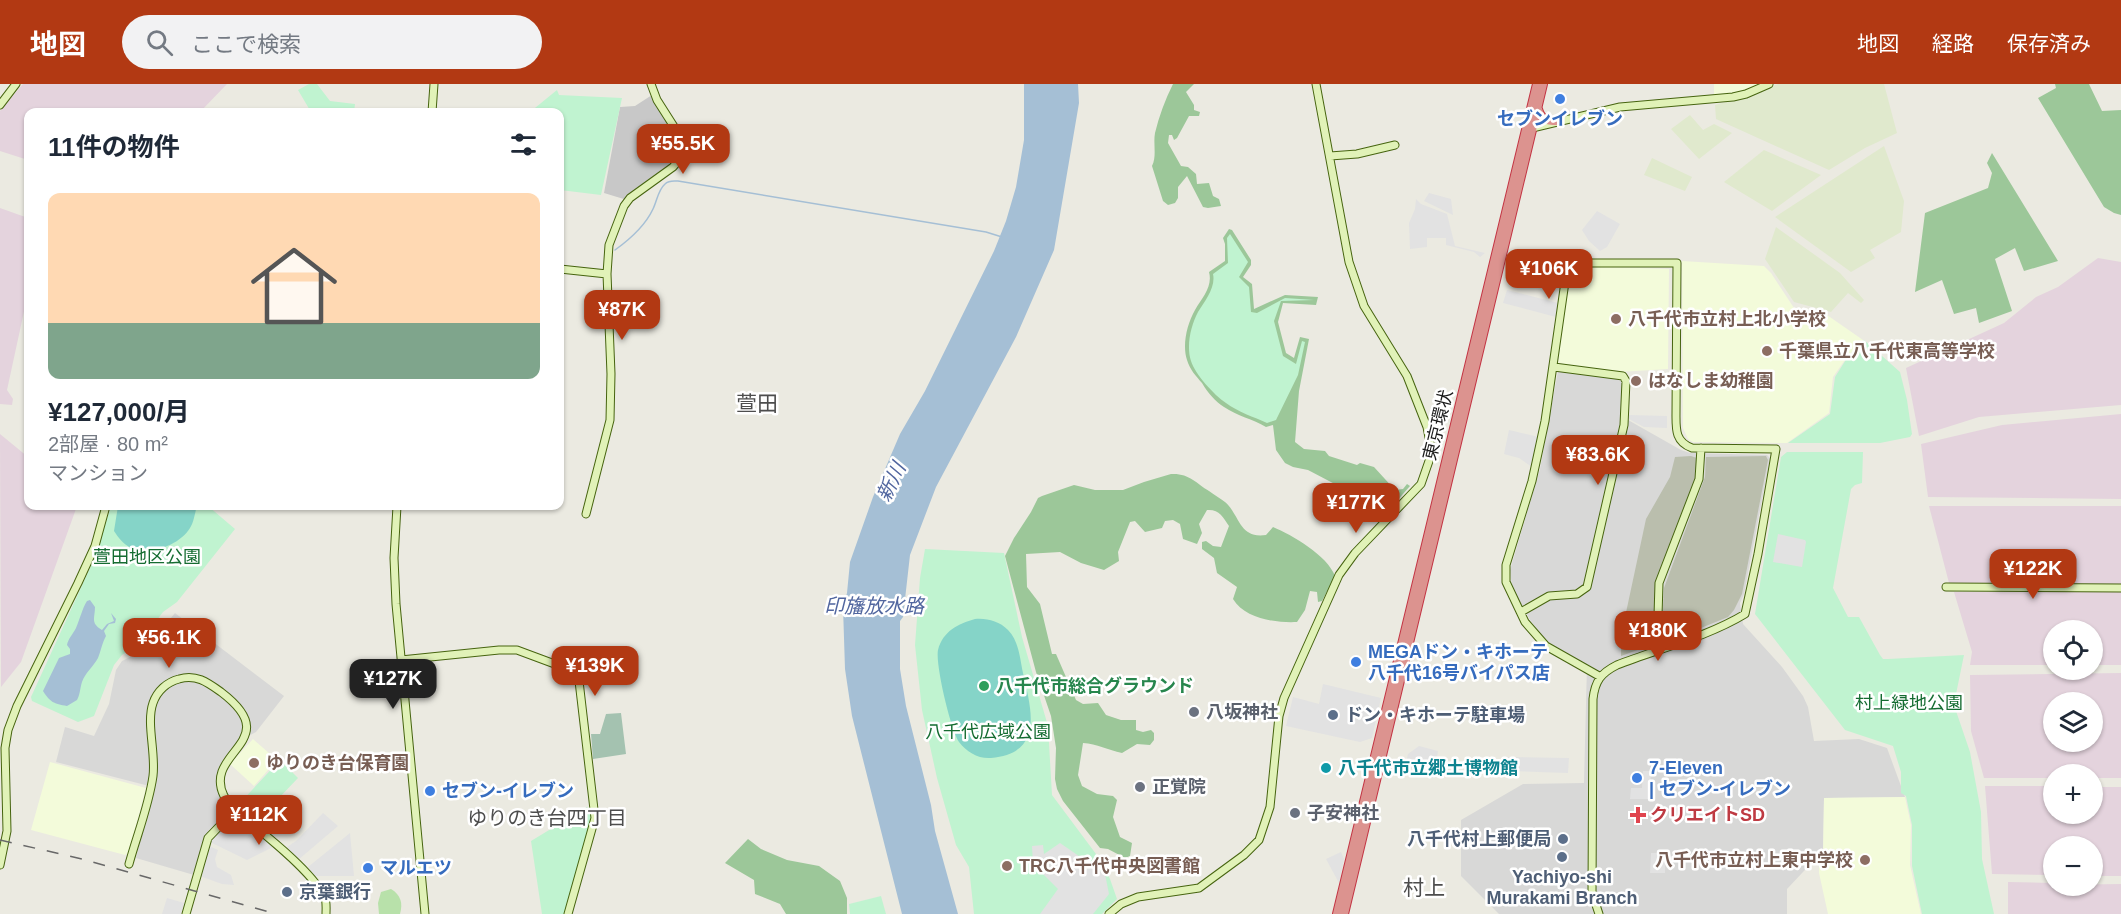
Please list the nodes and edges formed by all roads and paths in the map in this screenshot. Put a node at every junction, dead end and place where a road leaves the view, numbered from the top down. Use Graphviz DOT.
graph roads {
  1 [pos="16,84"];
  2 [pos="434,84"];
  3 [pos="651,84"];
  4 [pos="1316,84"];
  5 [pos="1537,84"];
  6 [pos="1544,84"];
  7 [pos="1769,84"];
  8 [pos="0,105"];
  9 [pos="432,108"];
  10 [pos="1538,109"];
  11 [pos="1557,122"];
  12 [pos="1530,128"];
  13 [pos="1395,145"];
  14 [pos="1330,156"];
  15 [pos="564,269"];
  16 [pos="607,274"];
  17 [pos="1554,367"];
  18 [pos="1701,448"];
  19 [pos="105,510"];
  20 [pos="397,510"];
  21 [pos="586,514"];
  22 [pos="1946,587"];
  23 [pos="2121,588"];
  24 [pos="1521,612"];
  25 [pos="1657,649"];
  26 [pos="401,660"];
  27 [pos="1599,676"];
  28 [pos="4,729"];
  29 [pos="235,810"];
  30 [pos="129,864"];
  31 [pos="0,865"];
  32 [pos="186,914"];
  33 [pos="326,914"];
  34 [pos="425,914"];
  35 [pos="568,914"];
  36 [pos="1109,914"];
  37 [pos="1337,914"];
  38 [pos="1344,914"];
  39 [pos="1599,914"];
  1 -- 8 [label="street"];
  2 -- 9 [label="street"];
  3 -- 16 [label="street"];
  4 -- 14 [label="street"];
  5 -- 12 [label="highway, 東京環状"];
  6 -- 10 [label="highway, 東京環状"];
  7 -- 11 [label="street"];
  10 -- 11 [label="highway"];
  10 -- 12 [label="highway, 東京環状"];
  11 -- 12 [label="street"];
  12 -- 37 [label="highway, 東京環状"];
  12 -- 38 [label="highway, 東京環状"];
  13 -- 14 [label="street"];
  14 -- 36 [label="street"];
  15 -- 16 [label="street"];
  16 -- 21 [label="street"];
  17 -- 18 [label="street"];
  17 -- 24 [label="street"];
  17 -- 24 [label="street"];
  18 -- 25 [label="street"];
  18 -- 25 [label="street"];
  19 -- 28 [label="street"];
  20 -- 26 [label="street"];
  22 -- 23 [label="street"];
  24 -- 27 [label="street"];
  25 -- 27 [label="street"];
  26 -- 34 [label="street"];
  26 -- 35 [label="street"];
  27 -- 39 [label="street"];
  28 -- 31 [label="street"];
  29 -- 30 [label="street"];
  29 -- 32 [label="street"];
  29 -- 33 [label="street"];
}
